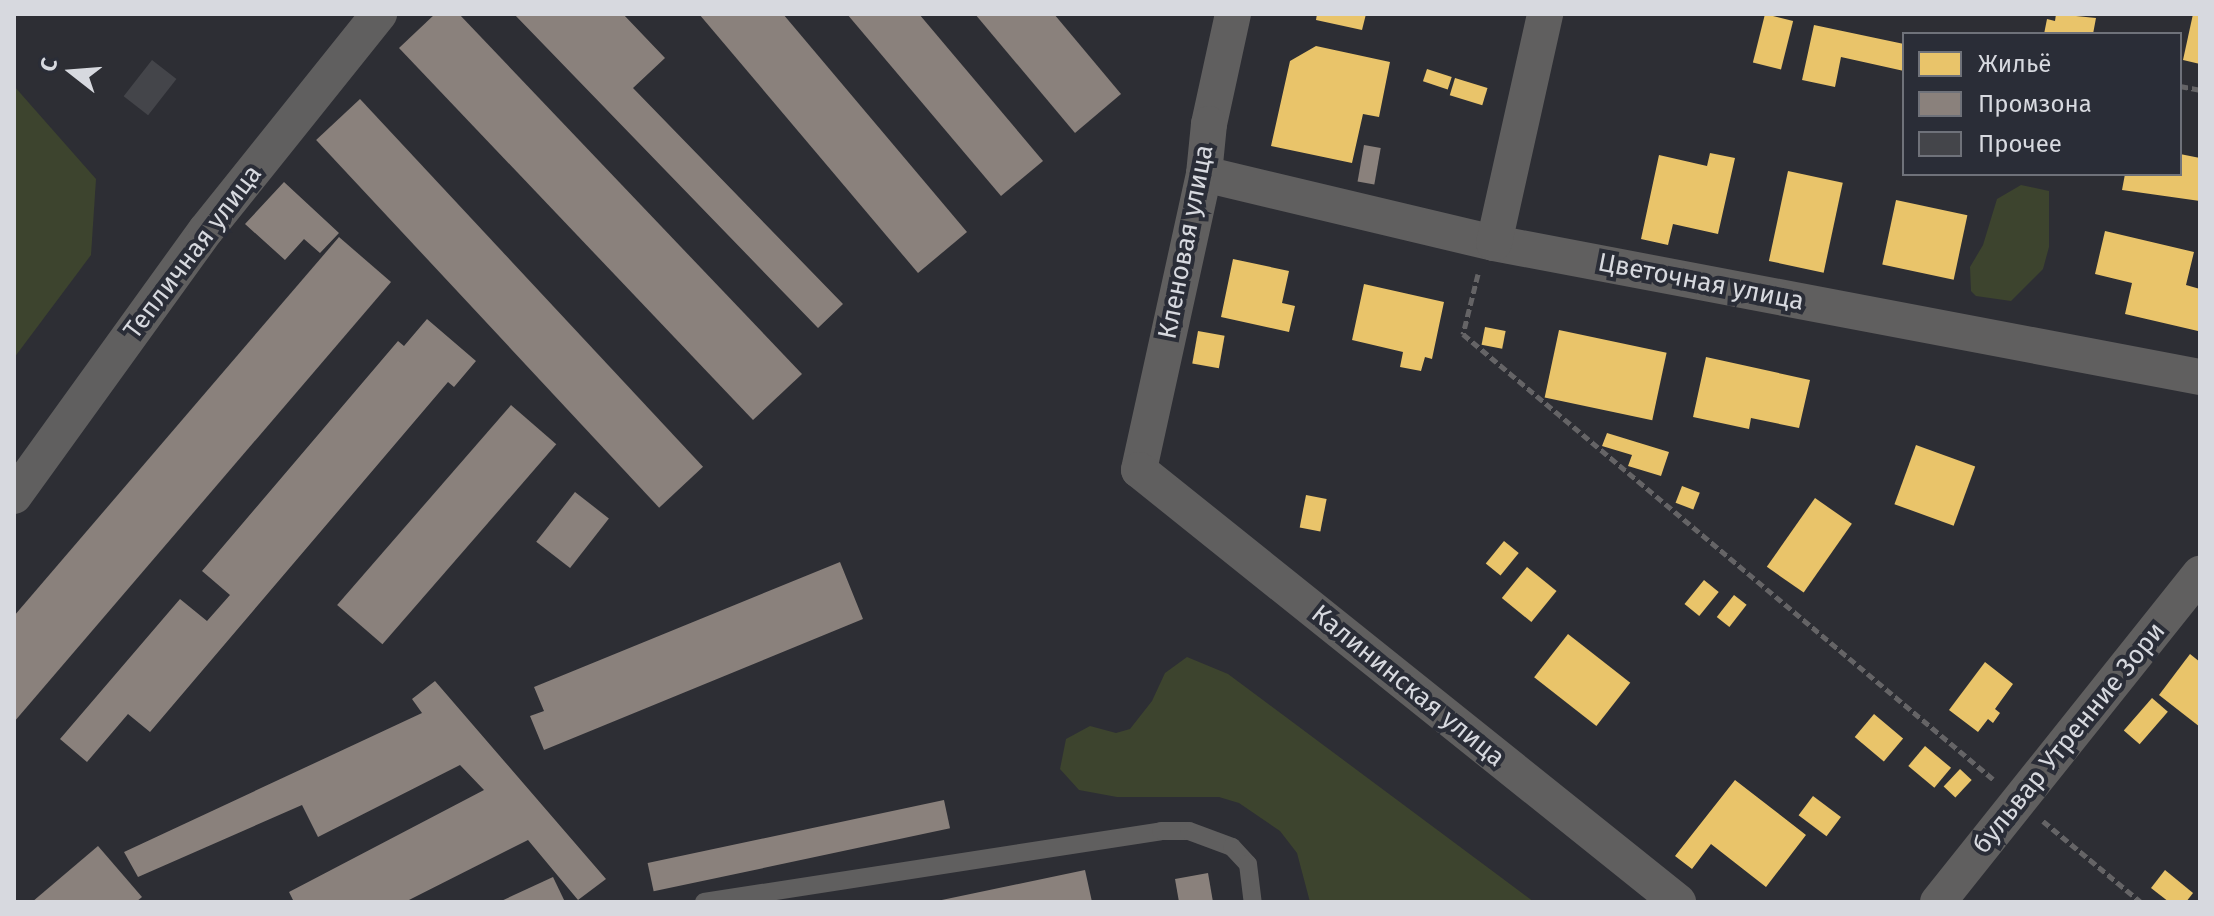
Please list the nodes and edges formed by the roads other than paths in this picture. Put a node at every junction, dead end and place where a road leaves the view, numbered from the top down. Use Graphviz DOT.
graph roads {
  1 [pos="379,14"];
  2 [pos="1233,14"];
  3 [pos="1545,14"];
  4 [pos="1204,174"];
  5 [pos="1490,242"];
  6 [pos="2200,377"];
  7 [pos="1139,470"];
  8 [pos="14,496"];
  9 [pos="2195,591"];
  10 [pos="704,902"];
  11 [pos="1253,902"];
  12 [pos="1678,902"];
  13 [pos="1938,902"];
  1 -- 8 [label="street, Тепличная улица"];
  2 -- 4 [label="street, Кленовая улица"];
  3 -- 5 [label="street"];
  4 -- 5 [label="street, Цветочная улица"];
  4 -- 7 [label="street, Кленовая улица"];
  5 -- 6 [label="street, Цветочная улица"];
  7 -- 12 [label="street, Калининская улица"];
  9 -- 13 [label="street, бульвар Утренние Зори"];
  10 -- 11 [label="lane"];
}
